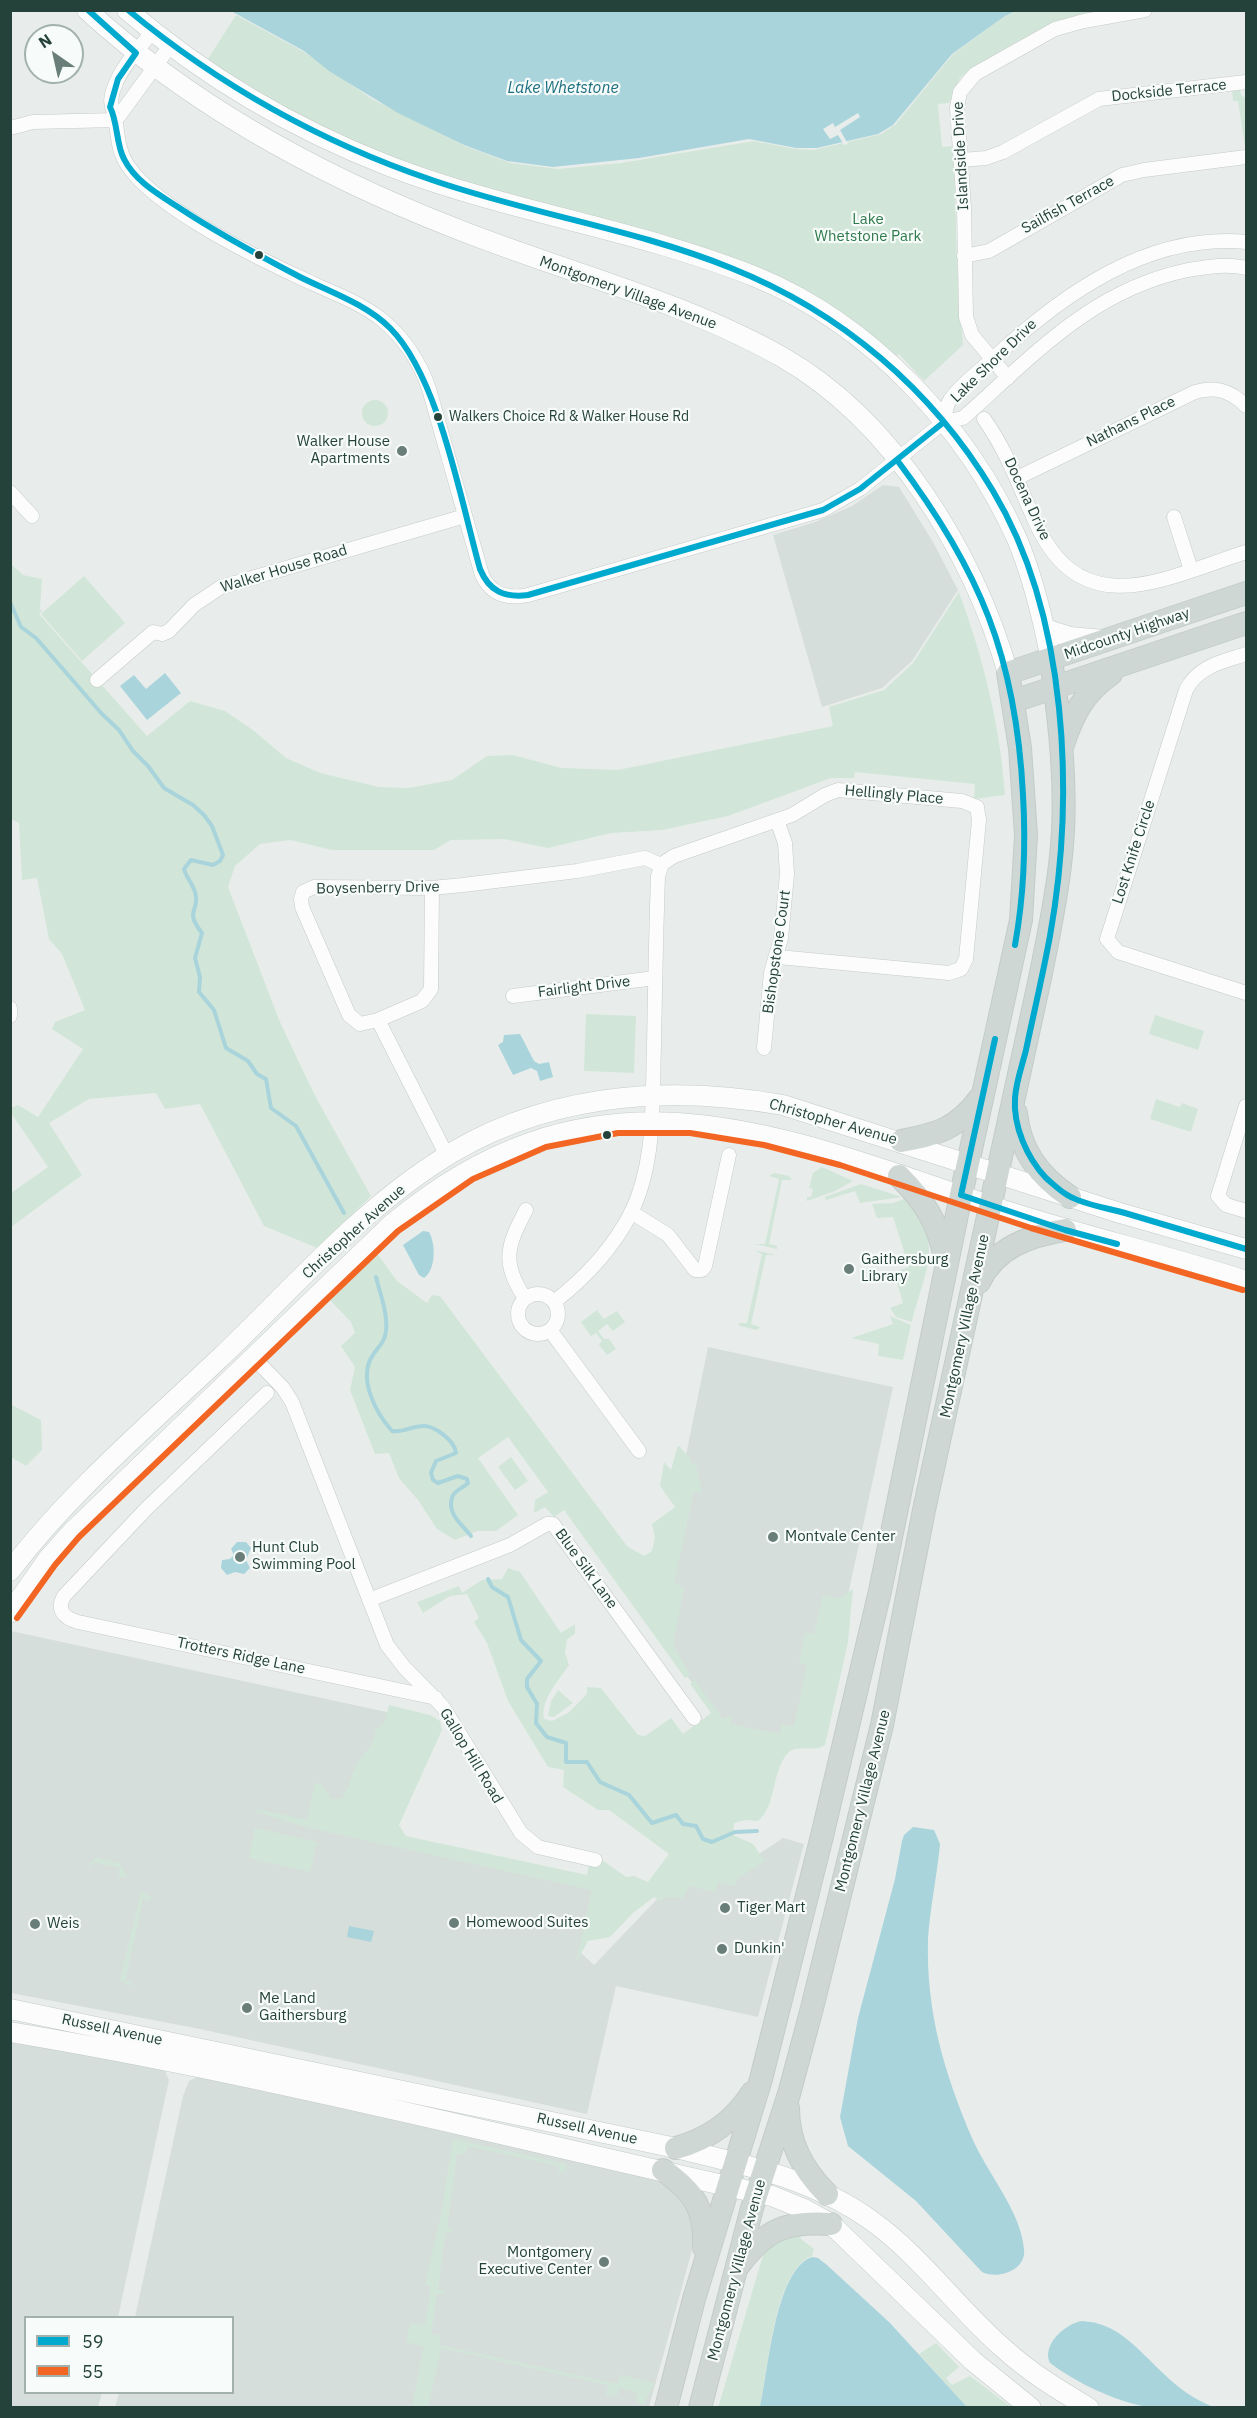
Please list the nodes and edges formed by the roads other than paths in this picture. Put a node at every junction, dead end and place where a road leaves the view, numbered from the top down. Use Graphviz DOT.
graph roads {
  1 [pos="87,10"];
  2 [pos="127,10"];
  3 [pos="1145,10"];
  4 [pos="152,32"];
  5 [pos="170,45"];
  6 [pos="136,53"];
  7 [pos="154,66"];
  8 [pos="1246,82"];
  9 [pos="116,120"];
  10 [pos="10,128"];
  11 [pos="1246,157"];
  12 [pos="962,160"];
  13 [pos="1246,242"];
  14 [pos="964,256"];
  15 [pos="1246,268"];
  16 [pos="992,360"];
  17 [pos="1008,378"];
  18 [pos="1246,406"];
  19 [pos="984,419"];
  20 [pos="944,422"];
  21 [pos="897,460"];
  22 [pos="1017,478"];
  23 [pos="10,492"];
  24 [pos="32,516"];
  25 [pos="465,516"];
  26 [pos="1174,517"];
  27 [pos="1246,552"];
  28 [pos="1191,570"];
  29 [pos="1246,593"];
  30 [pos="1246,623"];
  31 [pos="1045,629"];
  32 [pos="1108,640"];
  33 [pos="1246,654"];
  34 [pos="1051,660"];
  35 [pos="1127,664"];
  36 [pos="1008,673"];
  37 [pos="97,680"];
  38 [pos="1055,688"];
  39 [pos="1014,701"];
  40 [pos="1060,751"];
  41 [pos="777,820"];
  42 [pos="661,865"];
  43 [pos="432,888"];
  44 [pos="778,957"];
  45 [pos="655,978"];
  46 [pos="1246,993"];
  47 [pos="513,996"];
  48 [pos="10,1008"];
  49 [pos="10,1016"];
  50 [pos="378,1020"];
  51 [pos="765,1048"];
  52 [pos="653,1094"];
  53 [pos="983,1094"];
  54 [pos="1015,1099"];
  55 [pos="1246,1106"];
  56 [pos="652,1120"];
  57 [pos="901,1142"];
  58 [pos="729,1155"];
  59 [pos="447,1156"];
  60 [pos="968,1164"];
  61 [pos="998,1174"];
  62 [pos="899,1176"];
  63 [pos="961,1195"];
  64 [pos="1070,1197"];
  65 [pos="991,1206"];
  66 [pos="526,1210"];
  67 [pos="1246,1211"];
  68 [pos="631,1212"];
  69 [pos="1065,1230"];
  70 [pos="1246,1250"];
  71 [pos="947,1268"];
  72 [pos="1246,1281"];
  73 [pos="972,1297"];
  74 [pos="525,1298"];
  75 [pos="554,1302"];
  76 [pos="550,1330"];
  77 [pos="253,1357"];
  78 [pos="267,1393"];
  79 [pos="639,1451"];
  80 [pos="10,1571"];
  81 [pos="369,1600"];
  82 [pos="10,1613"];
  83 [pos="436,1698"];
  84 [pos="694,1718"];
  85 [pos="595,1860"];
  86 [pos="10,2009"];
  87 [pos="10,2032"];
  88 [pos="761,2079"];
  89 [pos="789,2094"];
  90 [pos="676,2148"];
  91 [pos="735,2163"];
  92 [pos="663,2170"];
  93 [pos="764,2171"];
  94 [pos="728,2186"];
  95 [pos="757,2193"];
  96 [pos="827,2194"];
  97 [pos="831,2224"];
  98 [pos="734,2271"];
  99 [pos="702,2273"];
  100 [pos="666,2408"];
  101 [pos="700,2408"];
  102 [pos="1031,2408"];
  103 [pos="1089,2408"];
  1 -- 6 [label="street, Montgomery Village Avenue"];
  2 -- 4 [label="street, Montgomery Village Avenue"];
  3 -- 12 [label="street, Islandside Drive"];
  4 -- 5 [label="street, Montgomery Village Avenue"];
  4 -- 6 [label="street"];
  5 -- 7 [label="street"];
  5 -- 20 [label="street, Montgomery Village Avenue"];
  6 -- 7 [label="street, Montgomery Village Avenue"];
  6 -- 9 [label="street"];
  7 -- 9 [label="street"];
  7 -- 21 [label="street, Montgomery Village Avenue"];
  8 -- 12 [label="street, Dockside Terrace"];
  9 -- 10 [label="street"];
  9 -- 25 [label="street"];
  11 -- 14 [label="street, Sailfish Terrace"];
  12 -- 14 [label="street, Islandside Drive"];
  13 -- 16 [label="street, Lake Shore Drive"];
  14 -- 16 [label="street, Islandside Drive"];
  15 -- 17 [label="street, Lake Shore Drive"];
  16 -- 17 [label="street, Islandside Drive"];
  16 -- 20 [label="street, Lake Shore Drive"];
  17 -- 20 [label="street, Lake Shore Drive"];
  18 -- 22 [label="street, Nathans Place"];
  19 -- 22 [label="street, Docena Drive"];
  20 -- 21 [label="street"];
  20 -- 31 [label="street, Montgomery Village Avenue"];
  21 -- 25 [label="street"];
  21 -- 36 [label="street, Montgomery Village Avenue"];
  22 -- 28 [label="street, Docena Drive"];
  23 -- 24 [label="street"];
  25 -- 37 [label="street, Walker House Road"];
  26 -- 28 [label="street"];
  27 -- 28 [label="street, Docena Drive"];
  29 -- 32 [label="main road, Midcounty Highway"];
  30 -- 35 [label="main road, Midcounty Highway"];
  31 -- 32 [label="street"];
  31 -- 34 [label="street, Montgomery Village Avenue"];
  32 -- 34 [label="main road, Midcounty Highway"];
  33 -- 46 [label="street, Lost Knife Circle"];
  34 -- 36 [label="main road, Midcounty Highway"];
  34 -- 38 [label="main road, Montgomery Village Avenue"];
  35 -- 38 [label="main road, Midcounty Highway"];
  35 -- 40 [label="main road"];
  36 -- 39 [label="main road, Montgomery Village Avenue"];
  38 -- 39 [label="main road, Midcounty Highway"];
  38 -- 40 [label="main road, Montgomery Village Avenue"];
  39 -- 53 [label="main road, Montgomery Village Avenue"];
  40 -- 54 [label="main road, Montgomery Village Avenue"];
  41 -- 42 [label="street, Hellingly Place"];
  41 -- 44 [label="street, Bishopstone Court"];
  41 -- 44 [label="street, Hellingly Place"];
  42 -- 43 [label="street, Boysenberry Drive"];
  42 -- 45 [label="street"];
  43 -- 50 [label="street"];
  43 -- 50 [label="street, Boysenberry Drive"];
  44 -- 51 [label="street, Bishopstone Court"];
  45 -- 47 [label="street, Fairlight Drive"];
  45 -- 52 [label="street"];
  48 -- 49 [label="street"];
  50 -- 59 [label="street"];
  52 -- 56 [label="street"];
  52 -- 57 [label="street, Christopher Avenue"];
  52 -- 59 [label="street, Christopher Avenue"];
  53 -- 57 [label="main road"];
  53 -- 60 [label="main road, Montgomery Village Avenue"];
  54 -- 61 [label="main road, Montgomery Village Avenue"];
  54 -- 64 [label="main road"];
  55 -- 67 [label="street"];
  56 -- 62 [label="street, Christopher Avenue"];
  56 -- 68 [label="street"];
  56 -- 77 [label="street, Christopher Avenue"];
  57 -- 60 [label="street, Christopher Avenue"];
  58 -- 68 [label="street"];
  59 -- 80 [label="street, Christopher Avenue"];
  60 -- 61 [label="street, Christopher Avenue"];
  60 -- 63 [label="main road, Montgomery Village Avenue"];
  61 -- 64 [label="street, Christopher Avenue"];
  61 -- 65 [label="main road, Montgomery Village Avenue"];
  62 -- 63 [label="street, Christopher Avenue"];
  62 -- 71 [label="main road"];
  63 -- 65 [label="street, Christopher Avenue"];
  63 -- 71 [label="main road, Montgomery Village Avenue"];
  64 -- 70 [label="street, Christopher Avenue"];
  65 -- 69 [label="street, Christopher Avenue"];
  65 -- 73 [label="main road, Montgomery Village Avenue"];
  66 -- 74 [label="street"];
  68 -- 75 [label="street"];
  69 -- 72 [label="street, Christopher Avenue"];
  69 -- 73 [label="main road"];
  71 -- 88 [label="main road, Montgomery Village Avenue"];
  73 -- 89 [label="main road, Montgomery Village Avenue"];
  74 -- 75 [label="street"];
  74 -- 76 [label="street"];
  75 -- 76 [label="street"];
  76 -- 79 [label="street"];
  77 -- 81 [label="street, Gallop Hill Road"];
  77 -- 82 [label="street, Christopher Avenue"];
  78 -- 83 [label="street, Trotters Ridge Lane"];
  81 -- 83 [label="street, Gallop Hill Road"];
  81 -- 84 [label="street, Blue Silk Lane"];
  83 -- 85 [label="street, Gallop Hill Road"];
  86 -- 90 [label="street, Russell Avenue"];
  87 -- 92 [label="street, Russell Avenue"];
  88 -- 90 [label="main road"];
  88 -- 91 [label="main road, Montgomery Village Avenue"];
  89 -- 93 [label="main road, Montgomery Village Avenue"];
  89 -- 96 [label="main road"];
  90 -- 91 [label="street, Russell Avenue"];
  91 -- 93 [label="street, Russell Avenue"];
  91 -- 94 [label="main road, Montgomery Village Avenue"];
  92 -- 94 [label="street, Russell Avenue"];
  92 -- 99 [label="main road"];
  93 -- 95 [label="main road, Montgomery Village Avenue"];
  93 -- 96 [label="street, Russell Avenue"];
  94 -- 95 [label="street, Russell Avenue"];
  94 -- 99 [label="main road, Montgomery Village Avenue"];
  95 -- 97 [label="street, Russell Avenue"];
  95 -- 98 [label="main road, Montgomery Village Avenue"];
  96 -- 103 [label="street, Russell Avenue"];
  97 -- 98 [label="main road"];
  97 -- 102 [label="street, Russell Avenue"];
  98 -- 101 [label="main road, Montgomery Village Avenue"];
  99 -- 100 [label="main road, Montgomery Village Avenue"];
}
